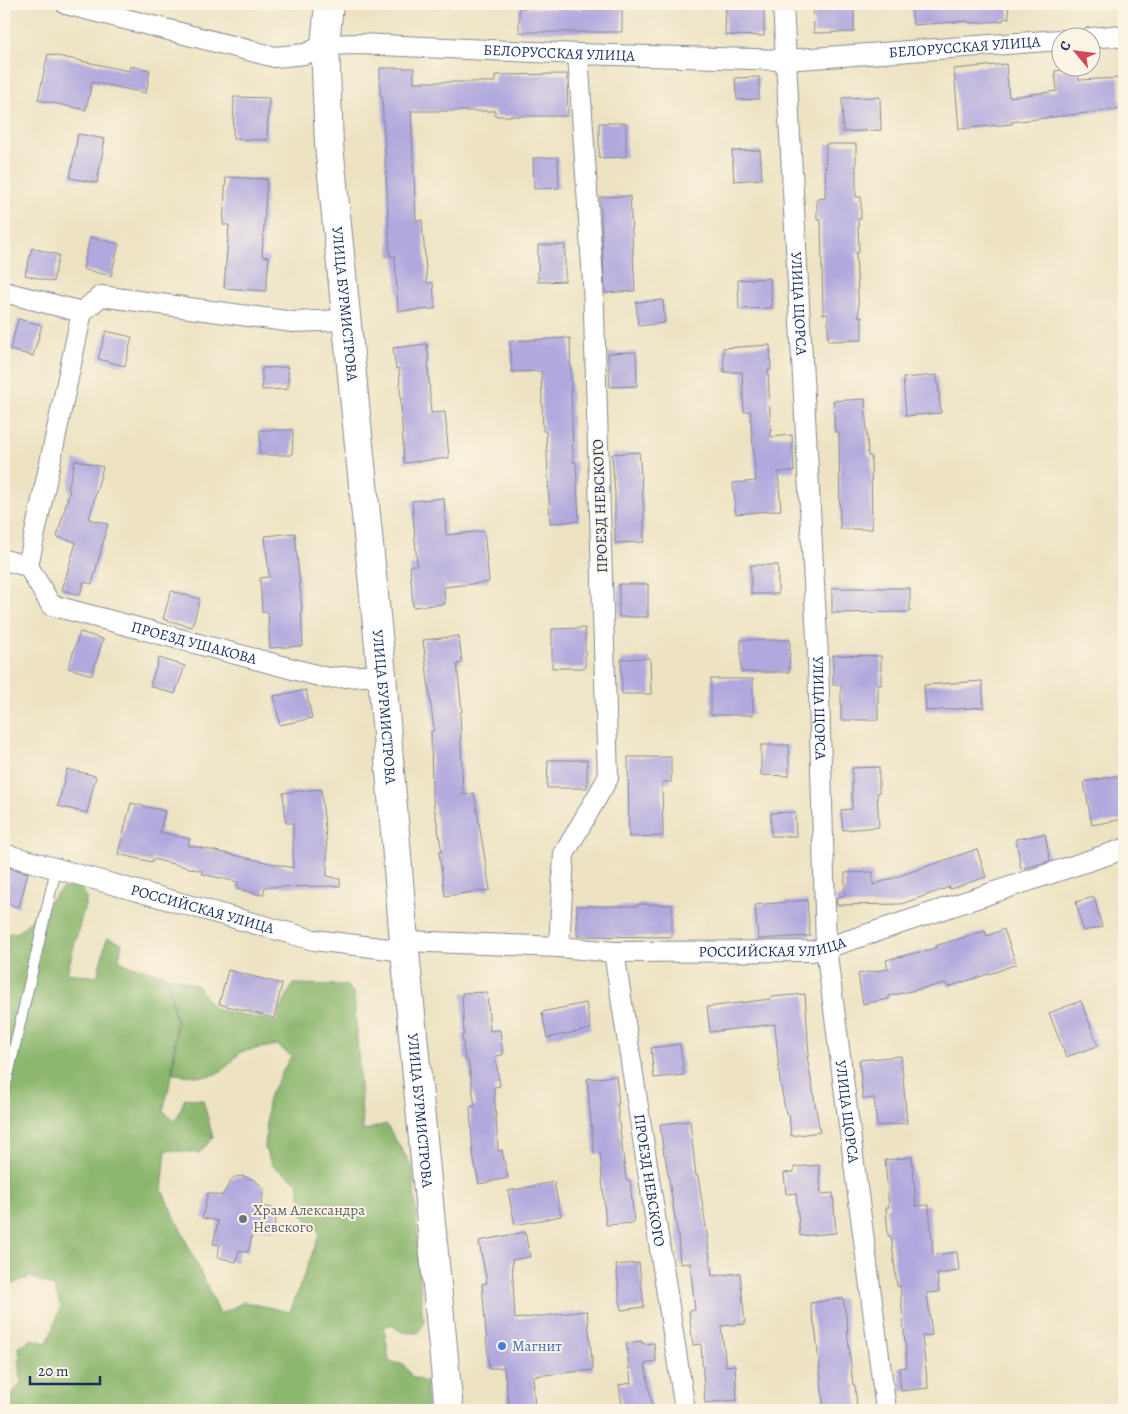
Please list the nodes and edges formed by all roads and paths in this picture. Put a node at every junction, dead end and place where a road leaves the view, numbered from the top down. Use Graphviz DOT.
graph roads {
  1 [pos="66,4"];
  2 [pos="329,4"];
  3 [pos="783,4"];
  4 [pos="1100,37"];
  5 [pos="1124,38"];
  6 [pos="1050,41"];
  7 [pos="325,45"];
  8 [pos="578,54"];
  9 [pos="786,60"];
  10 [pos="4,292"];
  11 [pos="82,312"];
  12 [pos="346,320"];
  13 [pos="4,560"];
  14 [pos="28,566"];
  15 [pos="382,675"];
  16 [pos="1124,849"];
  17 [pos="4,854"];
  18 [pos="56,869"];
  19 [pos="405,946"];
  20 [pos="559,947"];
  21 [pos="826,948"];
  22 [pos="614,952"];
  23 [pos="4,1092"];
  24 [pos="449,1410"];
  25 [pos="685,1410"];
  26 [pos="886,1410"];
  1 -- 7 [label="street, БЕЛОРУССКАЯ УЛИЦА"];
  2 -- 7 [label="street, УЛИЦА БУРМИСТРОВА"];
  3 -- 9 [label="street, УЛИЦА ЩОРСА"];
  4 -- 5 [label="street"];
  6 -- 9 [label="street, БЕЛОРУССКАЯ УЛИЦА"];
  7 -- 8 [label="street, БЕЛОРУССКАЯ УЛИЦА"];
  7 -- 12 [label="street, УЛИЦА БУРМИСТРОВА"];
  8 -- 9 [label="street, БЕЛОРУССКАЯ УЛИЦА"];
  8 -- 20 [label="street, ПРОЕЗД НЕВСКОГО"];
  9 -- 21 [label="street, УЛИЦА ЩОРСА"];
  10 -- 11 [label="street"];
  11 -- 12 [label="street"];
  11 -- 14 [label="street"];
  12 -- 15 [label="street, УЛИЦА БУРМИСТРОВА"];
  13 -- 14 [label="street"];
  14 -- 15 [label="street, ПРОЕЗД УШАКОВА"];
  15 -- 19 [label="street, УЛИЦА БУРМИСТРОВА"];
  16 -- 21 [label="street, РОССИЙСКАЯ УЛИЦА"];
  17 -- 18 [label="street, РОССИЙСКАЯ УЛИЦА"];
  18 -- 19 [label="street, РОССИЙСКАЯ УЛИЦА"];
  18 -- 23 [label="lane"];
  19 -- 20 [label="street, РОССИЙСКАЯ УЛИЦА"];
  19 -- 24 [label="street, УЛИЦА БУРМИСТРОВА"];
  20 -- 22 [label="street, РОССИЙСКАЯ УЛИЦА"];
  21 -- 22 [label="street, РОССИЙСКАЯ УЛИЦА"];
  21 -- 26 [label="street, УЛИЦА ЩОРСА"];
  22 -- 25 [label="street, ПРОЕЗД НЕВСКОГО"];
}
